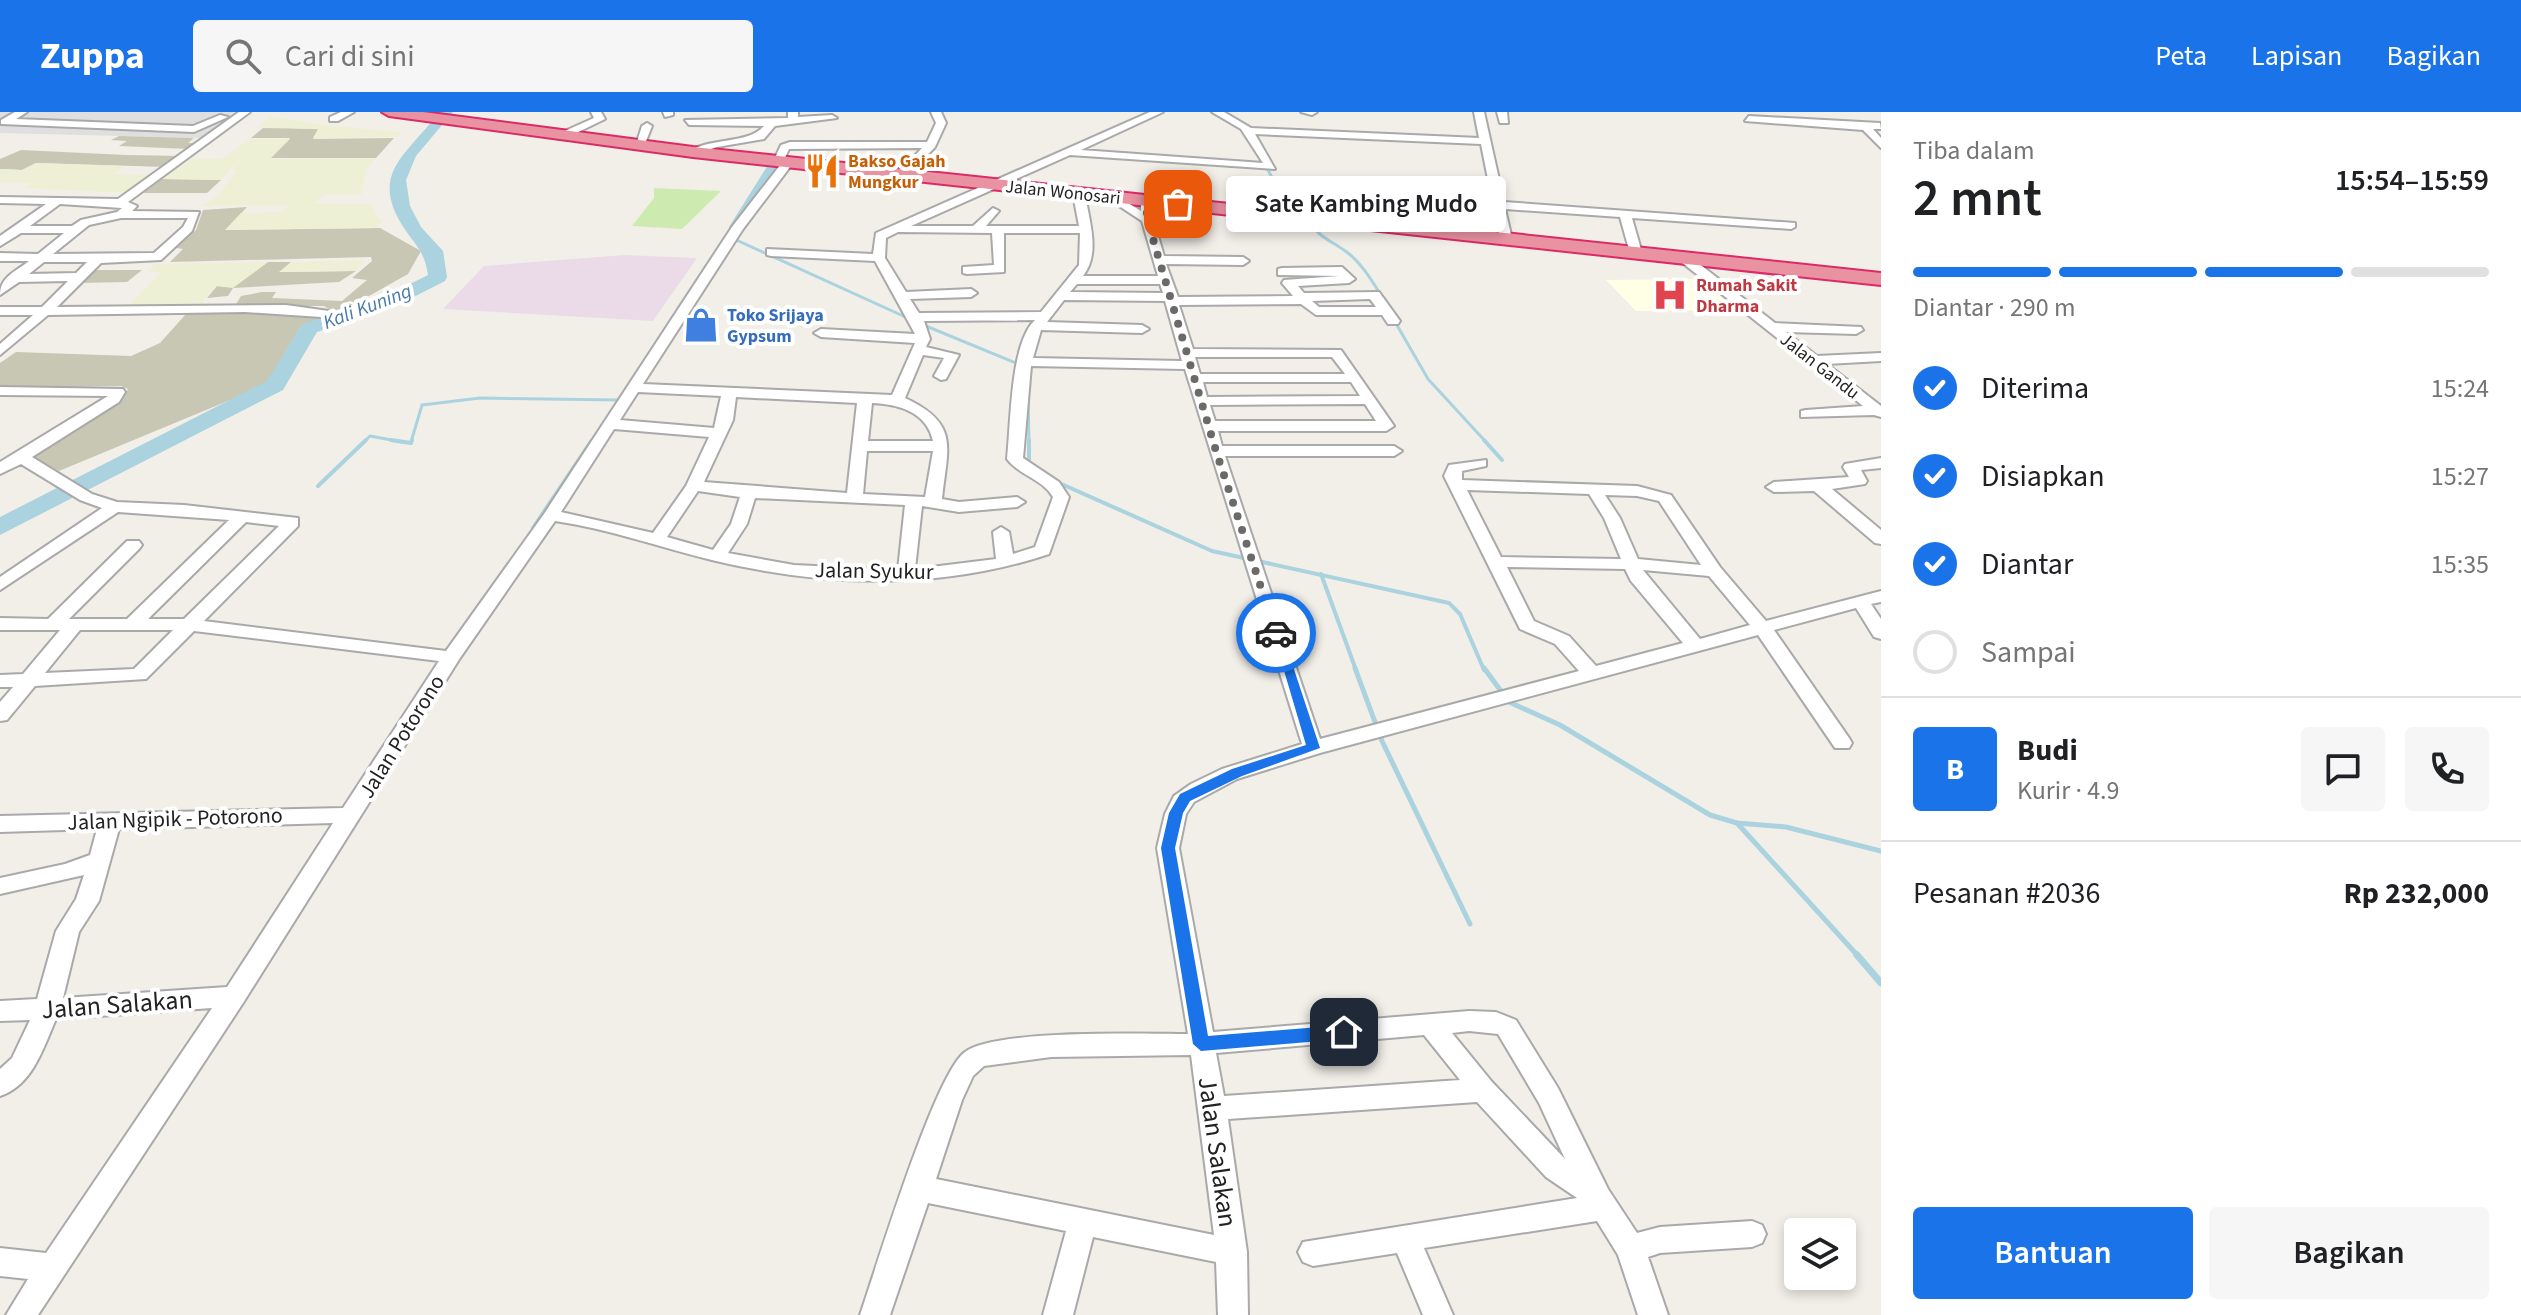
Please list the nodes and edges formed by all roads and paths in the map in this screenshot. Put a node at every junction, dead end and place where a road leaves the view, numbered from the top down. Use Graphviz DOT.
graph roads {
  1 [pos="22,112"];
  2 [pos="97,112"];
  3 [pos="205,112"];
  4 [pos="349,112"];
  5 [pos="389,112"];
  6 [pos="596,112"];
  7 [pos="936,112"];
  8 [pos="1158,112"];
  9 [pos="1217,112"];
  10 [pos="1306,112"];
  11 [pos="1312,112"];
  12 [pos="1479,112"];
  13 [pos="1847,112"];
  14 [pos="230,113"];
  15 [pos="244,113"];
  16 [pos="832,115"];
  17 [pos="793,116"];
  18 [pos="334,119"];
  19 [pos="1749,119"];
  20 [pos="689,122"];
  21 [pos="772,123"];
  22 [pos="75,124"];
  23 [pos="647,126"];
  24 [pos="1880,126"];
  25 [pos="1866,127"];
  26 [pos="574,131"];
  27 [pos="1248,131"];
  28 [pos="1484,141"];
  29 [pos="1337,143"];
  30 [pos="828,144"];
  31 [pos="931,145"];
  32 [pos="1881,145"];
  33 [pos="639,146"];
  34 [pos="693,152"];
  35 [pos="1070,152"];
  36 [pos="853,153"];
  37 [pos="1491,153"];
  38 [pos="775,162"];
  39 [pos="834,168"];
  40 [pos="902,175"];
  41 [pos="992,185"];
  42 [pos="1079,194"];
  43 [pos="1,200"];
  44 [pos="56,202"];
  45 [pos="1500,205"];
  46 [pos="118,209"];
  47 [pos="1147,210"];
  48 [pos="993,211"];
  49 [pos="1626,215"];
  50 [pos="1791,225"];
  51 [pos="1085,229"];
  52 [pos="73,230"];
  53 [pos="980,230"];
  54 [pos="998,230"];
  55 [pos="894,231"];
  56 [pos="7,235"];
  57 [pos="1506,239"];
  58 [pos="984,245"];
  59 [pos="771,252"];
  60 [pos="1636,253"];
  61 [pos="0,257"];
  62 [pos="879,258"];
  63 [pos="1684,258"];
  64 [pos="39,259"];
  65 [pos="98,259"];
  66 [pos="1162,260"];
  67 [pos="1243,261"];
  68 [pos="967,270"];
  69 [pos="1282,272"];
  70 [pos="79,277"];
  71 [pos="15,278"];
  72 [pos="0,279"];
  73 [pos="1881,279"];
  74 [pos="1077,280"];
  75 [pos="1167,280"];
  76 [pos="0,291"];
  77 [pos="899,296"];
  78 [pos="1302,298"];
  79 [pos="1173,299"];
  80 [pos="1055,300"];
  81 [pos="0,311"];
  82 [pos="45,311"];
  83 [pos="331,315"];
  84 [pos="1389,316"];
  85 [pos="1039,321"];
  86 [pos="1770,327"];
  87 [pos="1142,329"];
  88 [pos="918,330"];
  89 [pos="1856,330"];
  90 [pos="821,333"];
  91 [pos="0,351"];
  92 [pos="1881,357"];
  93 [pos="1812,360"];
  94 [pos="1024,366"];
  95 [pos="1192,366"];
  96 [pos="941,376"];
  97 [pos="1356,378"];
  98 [pos="635,388"];
  99 [pos="0,391"];
  100 [pos="729,393"];
  101 [pos="865,398"];
  102 [pos="897,400"];
  103 [pos="1370,400"];
  104 [pos="1203,401"];
  105 [pos="1878,412"];
  106 [pos="1806,414"];
  107 [pos="610,424"];
  108 [pos="1211,426"];
  109 [pos="718,433"];
  110 [pos="860,446"];
  111 [pos="941,446"];
  112 [pos="1216,451"];
  113 [pos="1394,451"];
  114 [pos="0,455"];
  115 [pos="21,457"];
  116 [pos="1480,463"];
  117 [pos="1881,463"];
  118 [pos="0,469"];
  119 [pos="1457,485"];
  120 [pos="694,486"];
  121 [pos="1818,486"];
  122 [pos="1774,487"];
  123 [pos="1594,490"];
  124 [pos="749,493"];
  125 [pos="854,499"];
  126 [pos="914,501"];
  127 [pos="933,502"];
  128 [pos="1017,502"];
  129 [pos="115,507"];
  130 [pos="551,515"];
  131 [pos="242,516"];
  132 [pos="1001,532"];
  133 [pos="657,539"];
  134 [pos="1881,539"];
  135 [pos="133,545"];
  136 [pos="717,556"];
  137 [pos="1005,562"];
  138 [pos="1493,562"];
  139 [pos="1634,564"];
  140 [pos="1714,571"];
  141 [pos="906,576"];
  142 [pos="0,585"];
  143 [pos="1881,596"];
  144 [pos="1861,602"];
  145 [pos="0,624"];
  146 [pos="52,625"];
  147 [pos="192,625"];
  148 [pos="73,626"];
  149 [pos="130,627"];
  150 [pos="1764,630"];
  151 [pos="1881,633"];
  152 [pos="1697,647"];
  153 [pos="451,657"];
  154 [pos="1593,675"];
  155 [pos="30,680"];
  156 [pos="0,681"];
  157 [pos="0,715"];
  158 [pos="1842,743"];
  159 [pos="1313,748"];
  160 [pos="351,815"];
  161 [pos="110,819"];
  162 [pos="0,824"];
  163 [pos="100,860"];
  164 [pos="0,886"];
  165 [pos="234,996"];
  166 [pos="47,1010"];
  167 [pos="0,1011"];
  168 [pos="1430,1024"];
  169 [pos="1201,1044"];
  170 [pos="0,1085"];
  171 [pos="1483,1090"];
  172 [pos="1215,1108"];
  173 [pos="917,1188"];
  174 [pos="1602,1202"];
  175 [pos="1083,1220"];
  176 [pos="1752,1234"];
  177 [pos="1406,1239"];
  178 [pos="1631,1249"];
  179 [pos="1232,1252"];
  180 [pos="1313,1252"];
  181 [pos="0,1262"];
  182 [pos="52,1267"];
  183 [pos="21,1315"];
  184 [pos="875,1315"];
  185 [pos="1058,1315"];
  186 [pos="1233,1315"];
  187 [pos="1438,1315"];
  188 [pos="1653,1315"];
  1 -- 22 [label="street"];
  2 -- 22 [label="street"];
  3 -- 14 [label="street"];
  4 -- 18 [label="street"];
  5 -- 26 [label="highway, Jalan Wonosari"];
  6 -- 26 [label="street"];
  7 -- 31 [label="street"];
  8 -- 35 [label="street"];
  9 -- 27 [label="street"];
  10 -- 11 [label="street"];
  12 -- 28 [label="street"];
  13 -- 24 [label="street"];
  14 -- 15 [label="street"];
  14 -- 22 [label="street"];
  15 -- 46 [label="street"];
  16 -- 17 [label="street"];
  16 -- 30 [label="street"];
  17 -- 21 [label="street"];
  19 -- 25 [label="street"];
  20 -- 21 [label="street"];
  21 -- 34 [label="street"];
  23 -- 33 [label="street"];
  24 -- 25 [label="street"];
  25 -- 32 [label="street"];
  26 -- 33 [label="highway, Jalan Wonosari"];
  27 -- 28 [label="street"];
  27 -- 35 [label="street"];
  28 -- 37 [label="street"];
  29 -- 37 [label="street"];
  30 -- 31 [label="street"];
  30 -- 38 [label="street"];
  31 -- 40 [label="street"];
  33 -- 34 [label="highway, Jalan Wonosari"];
  34 -- 38 [label="highway, Jalan Wonosari"];
  35 -- 41 [label="street"];
  36 -- 39 [label="street"];
  37 -- 45 [label="street"];
  38 -- 39 [label="highway, Jalan Wonosari"];
  38 -- 98 [label="street, Jalan Potorono"];
  39 -- 40 [label="highway, Jalan Wonosari"];
  40 -- 41 [label="highway, Jalan Wonosari"];
  41 -- 42 [label="highway, Jalan Wonosari"];
  41 -- 55 [label="street"];
  42 -- 47 [label="highway, Jalan Wonosari"];
  42 -- 51 [label="street"];
  43 -- 44 [label="street"];
  44 -- 46 [label="street"];
  44 -- 56 [label="street"];
  45 -- 49 [label="street"];
  45 -- 57 [label="street"];
  46 -- 52 [label="street"];
  46 -- 65 [label="street"];
  47 -- 57 [label="highway, Jalan Wonosari"];
  47 -- 66 [label="street"];
  48 -- 53 [label="street"];
  49 -- 50 [label="street"];
  49 -- 60 [label="street"];
  51 -- 54 [label="street"];
  51 -- 74 [label="street"];
  52 -- 56 [label="street"];
  52 -- 64 [label="street"];
  53 -- 54 [label="street"];
  53 -- 55 [label="street"];
  53 -- 58 [label="street"];
  54 -- 68 [label="street"];
  55 -- 62 [label="street"];
  57 -- 60 [label="highway, Jalan Wonosari"];
  59 -- 62 [label="street"];
  60 -- 63 [label="highway, Jalan Wonosari"];
  61 -- 64 [label="street"];
  62 -- 77 [label="street"];
  63 -- 73 [label="highway, Jalan Wonosari"];
  63 -- 86 [label="street, Jalan Gandu"];
  64 -- 65 [label="street"];
  64 -- 71 [label="street"];
  65 -- 70 [label="street"];
  66 -- 67 [label="street"];
  66 -- 75 [label="street"];
  69 -- 78 [label="street"];
  70 -- 71 [label="street"];
  70 -- 82 [label="street"];
  71 -- 72 [label="street"];
  71 -- 76 [label="street"];
  74 -- 75 [label="street"];
  74 -- 80 [label="street, Jalan Syukur"];
  75 -- 79 [label="street"];
  77 -- 80 [label="street"];
  77 -- 88 [label="street"];
  78 -- 79 [label="street"];
  78 -- 84 [label="street"];
  79 -- 80 [label="street"];
  79 -- 95 [label="street"];
  80 -- 85 [label="street, Jalan Syukur"];
  81 -- 82 [label="street"];
  82 -- 83 [label="street"];
  82 -- 91 [label="street"];
  85 -- 87 [label="street"];
  85 -- 88 [label="street"];
  85 -- 94 [label="street, Jalan Syukur"];
  86 -- 89 [label="street"];
  86 -- 93 [label="street, Jalan Gandu"];
  88 -- 90 [label="street"];
  88 -- 96 [label="street"];
  88 -- 102 [label="street"];
  92 -- 93 [label="street"];
  93 -- 105 [label="street, Jalan Gandu"];
  94 -- 95 [label="street"];
  94 -- 137 [label="street, Jalan Syukur"];
  95 -- 97 [label="street"];
  95 -- 97 [label="street"];
  95 -- 104 [label="street"];
  97 -- 103 [label="street"];
  98 -- 100 [label="street"];
  98 -- 107 [label="street, Jalan Potorono"];
  99 -- 115 [label="street"];
  100 -- 101 [label="street"];
  100 -- 109 [label="street"];
  101 -- 102 [label="street"];
  101 -- 110 [label="street"];
  102 -- 111 [label="street"];
  103 -- 104 [label="street"];
  103 -- 108 [label="street"];
  104 -- 108 [label="street"];
  105 -- 106 [label="street"];
  107 -- 109 [label="street"];
  107 -- 130 [label="street, Jalan Potorono"];
  108 -- 112 [label="street"];
  109 -- 120 [label="street"];
  110 -- 111 [label="street"];
  110 -- 125 [label="street"];
  111 -- 127 [label="street"];
  112 -- 113 [label="street"];
  112 -- 159 [label="street"];
  114 -- 115 [label="street"];
  115 -- 118 [label="street"];
  115 -- 129 [label="street"];
  116 -- 119 [label="street"];
  117 -- 121 [label="street"];
  119 -- 123 [label="street"];
  119 -- 138 [label="street"];
  120 -- 124 [label="street"];
  120 -- 133 [label="street"];
  121 -- 122 [label="street"];
  121 -- 134 [label="street"];
  123 -- 139 [label="street"];
  123 -- 140 [label="street"];
  124 -- 125 [label="street"];
  124 -- 136 [label="street"];
  125 -- 126 [label="street"];
  126 -- 127 [label="street"];
  126 -- 141 [label="street"];
  127 -- 128 [label="street"];
  129 -- 131 [label="street"];
  129 -- 142 [label="street"];
  130 -- 133 [label="street, Jalan Syukur"];
  130 -- 153 [label="street, Jalan Potorono"];
  131 -- 147 [label="street"];
  131 -- 149 [label="street"];
  132 -- 137 [label="street"];
  133 -- 136 [label="street, Jalan Syukur"];
  135 -- 146 [label="street"];
  136 -- 141 [label="street, Jalan Syukur"];
  137 -- 141 [label="street, Jalan Syukur"];
  138 -- 139 [label="street"];
  138 -- 154 [label="street"];
  139 -- 140 [label="street"];
  139 -- 152 [label="street"];
  140 -- 150 [label="street"];
  143 -- 144 [label="street, Jalan Salakan"];
  144 -- 150 [label="street, Jalan Salakan"];
  144 -- 151 [label="street"];
  145 -- 146 [label="street"];
  146 -- 148 [label="street"];
  147 -- 149 [label="street"];
  147 -- 153 [label="street"];
  147 -- 155 [label="street"];
  148 -- 149 [label="street"];
  148 -- 155 [label="street"];
  150 -- 152 [label="street, Jalan Salakan"];
  150 -- 158 [label="street"];
  152 -- 154 [label="street, Jalan Salakan"];
  153 -- 160 [label="street, Jalan Potorono"];
  154 -- 159 [label="street, Jalan Salakan"];
  155 -- 156 [label="street"];
  155 -- 157 [label="street"];
  159 -- 169 [label="street, Jalan Salakan"];
  160 -- 161 [label="street, Jalan Ngipik - Potorono"];
  160 -- 165 [label="street, Jalan Potorono"];
  161 -- 162 [label="street, Jalan Ngipik - Potorono"];
  161 -- 163 [label="street"];
  163 -- 164 [label="street"];
  163 -- 166 [label="street"];
  165 -- 166 [label="street, Jalan Salakan"];
  165 -- 182 [label="street, Jalan Potorono"];
  166 -- 167 [label="street, Jalan Salakan"];
  166 -- 170 [label="street"];
  168 -- 169 [label="street"];
  168 -- 171 [label="street"];
  168 -- 174 [label="street"];
  169 -- 172 [label="street, Jalan Salakan"];
  169 -- 173 [label="street"];
  171 -- 172 [label="street"];
  171 -- 174 [label="street"];
  172 -- 179 [label="street, Jalan Salakan"];
  173 -- 175 [label="street"];
  173 -- 184 [label="street"];
  174 -- 177 [label="street"];
  174 -- 178 [label="street"];
  175 -- 179 [label="street"];
  175 -- 185 [label="street"];
  176 -- 178 [label="street"];
  177 -- 180 [label="street"];
  177 -- 187 [label="street"];
  178 -- 188 [label="street"];
  179 -- 186 [label="street, Jalan Salakan"];
  181 -- 182 [label="street"];
  182 -- 183 [label="street, Jalan Potorono"];
}
